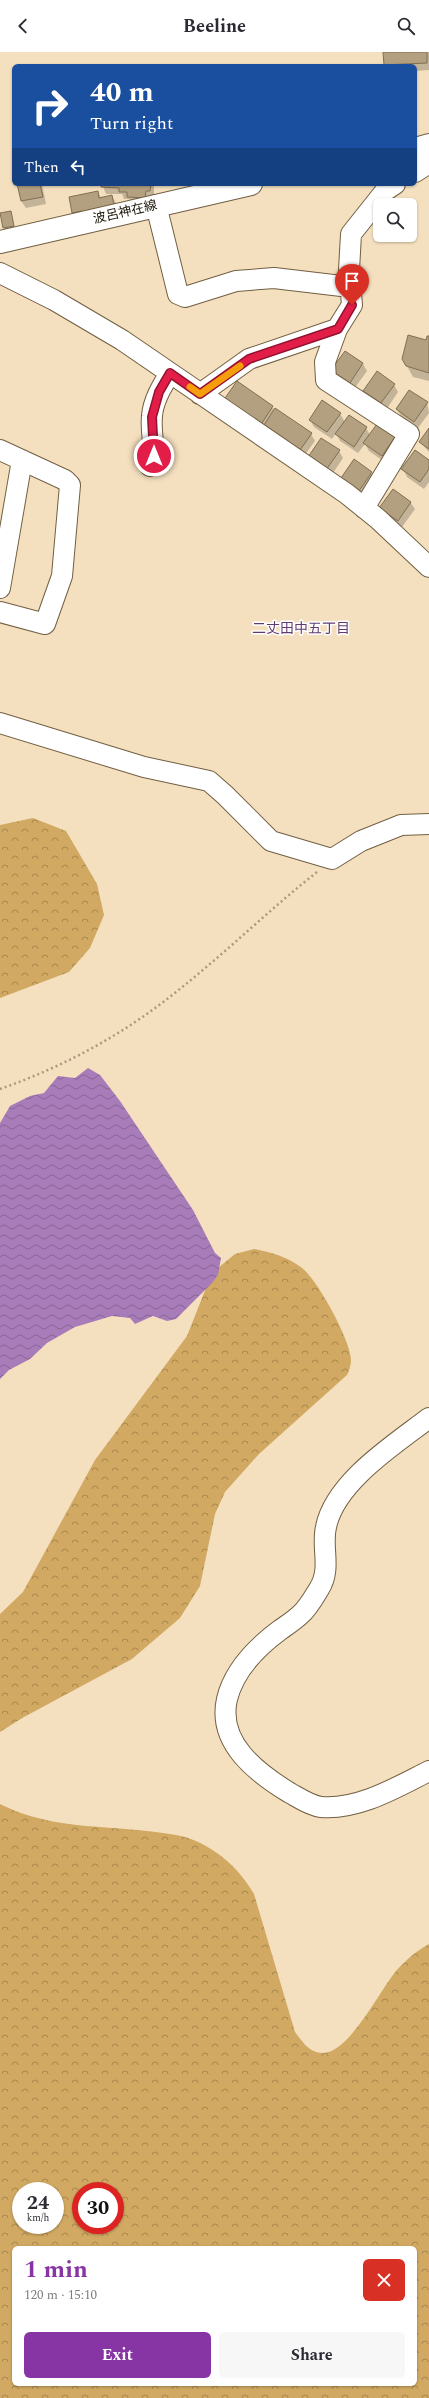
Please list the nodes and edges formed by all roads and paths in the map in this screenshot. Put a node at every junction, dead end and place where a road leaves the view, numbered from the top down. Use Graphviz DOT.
graph roads {
  1 [pos="429,146"];
  2 [pos="417,148"];
  3 [pos="429,163"];
  4 [pos="417,171"];
  5 [pos="242,186"];
  6 [pos="392,186"];
  7 [pos="156,205"];
  8 [pos="0,242"];
  9 [pos="0,273"];
  10 [pos="350,287"];
  11 [pos="338,329"];
  12 [pos="170,373"];
  13 [pos="200,394"];
  14 [pos="0,450"];
  15 [pos="22,460"];
  16 [pos="150,466"];
  17 [pos="364,508"];
  18 [pos="4,533"];
  19 [pos="429,567"];
  20 [pos="0,588"];
  21 [pos="0,612"];
  22 [pos="0,723"];
  23 [pos="429,824"];
  24 [pos="332,859"];
  25 [pos="0,1089"];
  26 [pos="429,1418"];
  27 [pos="429,1771"];
  1 -- 2 [label="main road"];
  3 -- 4 [label="street"];
  5 -- 7 [label="main road, 波呂神在線"];
  6 -- 10 [label="street"];
  7 -- 8 [label="main road, 波呂神在線"];
  7 -- 10 [label="street"];
  9 -- 12 [label="street"];
  10 -- 11 [label="street"];
  11 -- 13 [label="street"];
  11 -- 17 [label="street"];
  12 -- 13 [label="street"];
  12 -- 16 [label="street"];
  13 -- 17 [label="street"];
  14 -- 15 [label="street"];
  15 -- 18 [label="street"];
  15 -- 21 [label="street"];
  17 -- 19 [label="street"];
  18 -- 20 [label="street"];
  22 -- 24 [label="street"];
  23 -- 24 [label="street"];
  24 -- 25 [label="path"];
  26 -- 27 [label="street"];
}
